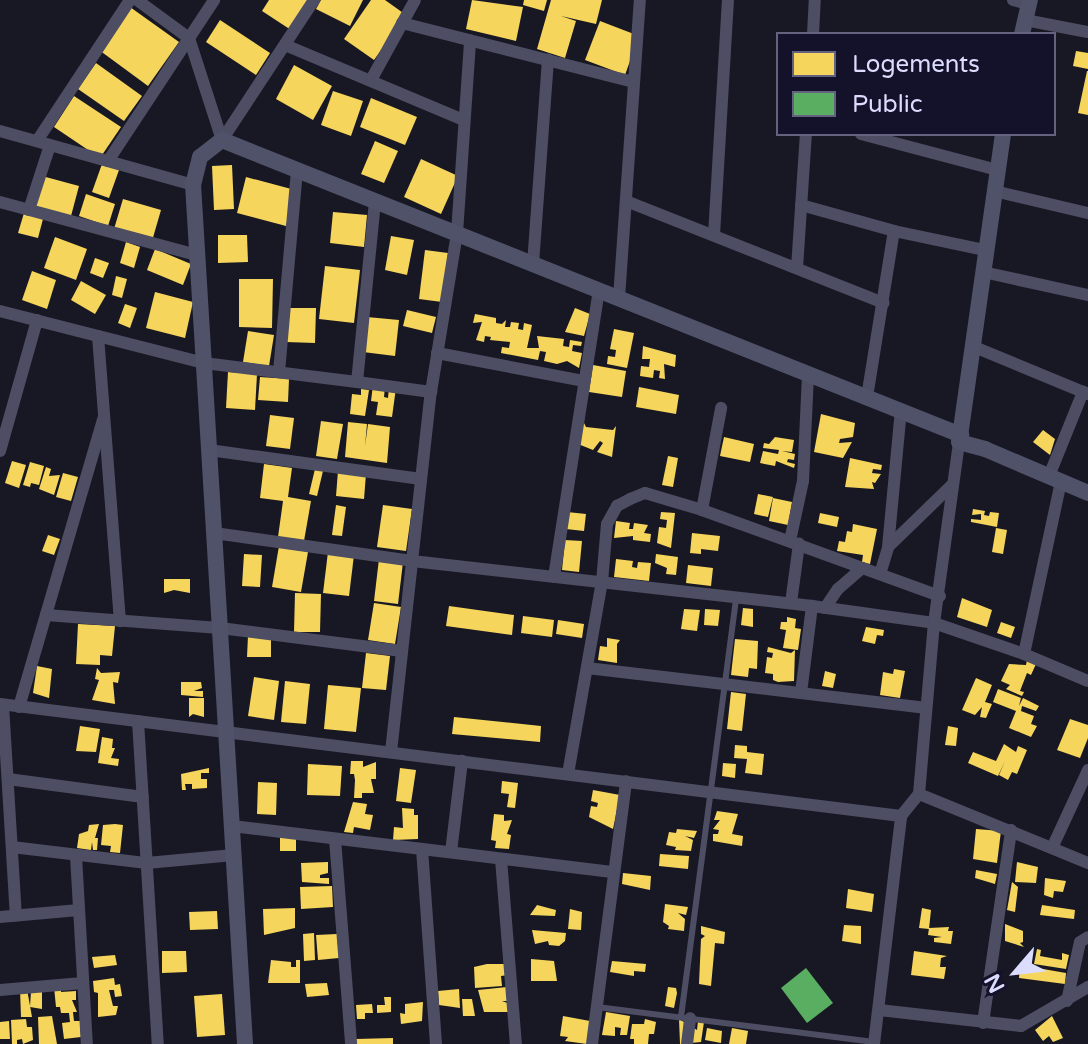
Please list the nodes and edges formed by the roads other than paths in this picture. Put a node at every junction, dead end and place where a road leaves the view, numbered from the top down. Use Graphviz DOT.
graph roads {
  1 [pos="130,0"];
  2 [pos="137,0"];
  3 [pos="214,0"];
  4 [pos="314,0"];
  5 [pos="415,0"];
  6 [pos="640,0"];
  7 [pos="728,0"];
  8 [pos="815,0"];
  9 [pos="1024,12"];
  10 [pos="402,23"];
  11 [pos="814,32"];
  12 [pos="1088,32"];
  13 [pos="189,38"];
  14 [pos="470,40"];
  15 [pos="285,45"];
  16 [pos="548,60"];
  17 [pos="371,80"];
  18 [pos="634,82"];
  19 [pos="463,120"];
  20 [pos="0,131"];
  21 [pos="806,136"];
  22 [pos="869,136"];
  23 [pos="1003,136"];
  24 [pos="222,140"];
  25 [pos="44,143"];
  26 [pos="108,161"];
  27 [pos="297,170"];
  28 [pos="997,170"];
  29 [pos="193,185"];
  30 [pos="994,191"];
  31 [pos="375,201"];
  32 [pos="626,201"];
  33 [pos="0,202"];
  34 [pos="801,205"];
  35 [pos="29,210"];
  36 [pos="1088,213"];
  37 [pos="894,231"];
  38 [pos="457,233"];
  39 [pos="714,235"];
  40 [pos="985,250"];
  41 [pos="197,255"];
  42 [pos="533,264"];
  43 [pos="797,268"];
  44 [pos="983,272"];
  45 [pos="599,290"];
  46 [pos="1088,295"];
  47 [pos="619,298"];
  48 [pos="883,303"];
  49 [pos="0,311"];
  50 [pos="37,320"];
  51 [pos="98,336"];
  52 [pos="972,346"];
  53 [pos="437,353"];
  54 [pos="204,363"];
  55 [pos="279,372"];
  56 [pos="808,374"];
  57 [pos="584,381"];
  58 [pos="357,382"];
  59 [pos="431,392"];
  60 [pos="1086,393"];
  61 [pos="867,397"];
  62 [pos="721,408"];
  63 [pos="901,410"];
  64 [pos="103,419"];
  65 [pos="960,439"];
  66 [pos="209,450"];
  67 [pos="0,451"];
  68 [pos="421,479"];
  69 [pos="1055,479"];
  70 [pos="952,485"];
  71 [pos="1088,493"];
  72 [pos="702,510"];
  73 [pos="214,533"];
  74 [pos="794,543"];
  75 [pos="888,547"];
  76 [pos="412,561"];
  77 [pos="862,568"];
  78 [pos="880,574"];
  79 [pos="554,577"];
  80 [pos="602,582"];
  81 [pos="940,596"];
  82 [pos="736,597"];
  83 [pos="791,603"];
  84 [pos="818,607"];
  85 [pos="46,615"];
  86 [pos="120,621"];
  87 [pos="934,623"];
  88 [pos="220,628"];
  89 [pos="402,651"];
  90 [pos="1024,654"];
  91 [pos="587,668"];
  92 [pos="1088,681"];
  93 [pos="725,685"];
  94 [pos="801,693"];
  95 [pos="2,704"];
  96 [pos="19,707"];
  97 [pos="925,708"];
  98 [pos="138,721"];
  99 [pos="226,732"];
  100 [pos="391,752"];
  101 [pos="462,761"];
  102 [pos="1088,770"];
  103 [pos="568,774"];
  104 [pos="8,779"];
  105 [pos="626,781"];
  106 [pos="711,792"];
  107 [pos="919,794"];
  108 [pos="143,797"];
  109 [pos="901,816"];
  110 [pos="232,826"];
  111 [pos="1011,830"];
  112 [pos="335,839"];
  113 [pos="12,847"];
  114 [pos="1052,848"];
  115 [pos="422,849"];
  116 [pos="451,852"];
  117 [pos="234,855"];
  118 [pos="76,856"];
  119 [pos="501,859"];
  120 [pos="147,863"];
  121 [pos="1088,863"];
  122 [pos="614,872"];
  123 [pos="79,910"];
  124 [pos="16,916"];
  125 [pos="0,917"];
  126 [pos="1088,937"];
  127 [pos="83,983"];
  128 [pos="1088,987"];
  129 [pos="0,990"];
  130 [pos="1067,1001"];
  131 [pos="597,1007"];
  132 [pos="879,1010"];
  133 [pos="686,1018"];
  134 [pos="983,1023"];
  135 [pos="874,1043"];
  136 [pos="87,1044"];
  137 [pos="158,1044"];
  138 [pos="245,1044"];
  139 [pos="351,1044"];
  140 [pos="436,1044"];
  141 [pos="516,1044"];
  142 [pos="592,1044"];
  143 [pos="687,1044"];
  1 -- 25 [label="street"];
  2 -- 13 [label="street"];
  3 -- 13 [label="street"];
  4 -- 15 [label="street"];
  5 -- 10 [label="street"];
  6 -- 18 [label="street"];
  7 -- 39 [label="street"];
  8 -- 11 [label="street"];
  9 -- 12 [label="street"];
  10 -- 14 [label="street"];
  10 -- 17 [label="street"];
  13 -- 24 [label="street"];
  13 -- 26 [label="street"];
  14 -- 16 [label="street"];
  14 -- 19 [label="street"];
  15 -- 17 [label="street"];
  15 -- 24 [label="street"];
  16 -- 18 [label="street"];
  16 -- 42 [label="street"];
  17 -- 19 [label="street"];
  18 -- 32 [label="street"];
  19 -- 38 [label="street"];
  20 -- 25 [label="street"];
  21 -- 34 [label="street"];
  22 -- 28 [label="street"];
  23 -- 28 [label="street"];
  24 -- 27 [label="street"];
  24 -- 29 [label="street"];
  25 -- 26 [label="street"];
  25 -- 35 [label="street"];
  26 -- 29 [label="street"];
  27 -- 31 [label="street"];
  27 -- 55 [label="street"];
  28 -- 30 [label="street"];
  29 -- 41 [label="street"];
  30 -- 36 [label="street"];
  30 -- 40 [label="street"];
  31 -- 38 [label="street"];
  31 -- 58 [label="street"];
  32 -- 39 [label="street"];
  32 -- 47 [label="street"];
  33 -- 35 [label="street"];
  34 -- 37 [label="street"];
  34 -- 43 [label="street"];
  35 -- 41 [label="street"];
  37 -- 40 [label="street"];
  37 -- 48 [label="street"];
  38 -- 42 [label="street"];
  38 -- 53 [label="street"];
  39 -- 43 [label="street"];
  40 -- 44 [label="street"];
  41 -- 54 [label="street"];
  42 -- 45 [label="street"];
  43 -- 48 [label="street"];
  44 -- 46 [label="street"];
  44 -- 52 [label="street"];
  45 -- 47 [label="street"];
  45 -- 57 [label="street"];
  47 -- 56 [label="street"];
  48 -- 61 [label="street"];
  49 -- 50 [label="street"];
  50 -- 51 [label="street"];
  50 -- 67 [label="street"];
  51 -- 54 [label="street"];
  51 -- 64 [label="street"];
  52 -- 60 [label="street"];
  52 -- 65 [label="street"];
  53 -- 57 [label="street"];
  53 -- 59 [label="street"];
  54 -- 55 [label="street"];
  54 -- 66 [label="street"];
  55 -- 58 [label="street"];
  56 -- 61 [label="street"];
  56 -- 74 [label="street"];
  57 -- 79 [label="street"];
  58 -- 59 [label="street"];
  59 -- 68 [label="street"];
  60 -- 69 [label="street"];
  61 -- 63 [label="street"];
  62 -- 72 [label="street"];
  63 -- 65 [label="street"];
  63 -- 75 [label="street"];
  64 -- 85 [label="street"];
  64 -- 86 [label="street"];
  65 -- 69 [label="street"];
  65 -- 70 [label="street"];
  66 -- 68 [label="street"];
  66 -- 73 [label="street"];
  68 -- 76 [label="street"];
  69 -- 71 [label="street"];
  69 -- 90 [label="street"];
  70 -- 75 [label="street"];
  70 -- 81 [label="street"];
  72 -- 74 [label="street"];
  72 -- 80 [label="street"];
  73 -- 76 [label="street"];
  73 -- 88 [label="street"];
  74 -- 77 [label="street"];
  74 -- 83 [label="street"];
  75 -- 78 [label="street"];
  76 -- 79 [label="street"];
  76 -- 89 [label="street"];
  77 -- 78 [label="street"];
  77 -- 84 [label="street"];
  78 -- 81 [label="street"];
  79 -- 80 [label="street"];
  80 -- 82 [label="street"];
  80 -- 91 [label="street"];
  81 -- 87 [label="street"];
  82 -- 83 [label="street"];
  82 -- 93 [label="lane"];
  83 -- 84 [label="street"];
  84 -- 87 [label="street"];
  84 -- 94 [label="street"];
  85 -- 86 [label="street"];
  85 -- 96 [label="street"];
  86 -- 88 [label="street"];
  87 -- 90 [label="street"];
  87 -- 97 [label="street"];
  88 -- 89 [label="street"];
  88 -- 99 [label="street"];
  89 -- 100 [label="street"];
  90 -- 92 [label="street"];
  91 -- 93 [label="street"];
  91 -- 103 [label="street"];
  93 -- 94 [label="street"];
  93 -- 106 [label="lane"];
  94 -- 97 [label="street"];
  95 -- 96 [label="street"];
  95 -- 104 [label="street"];
  96 -- 98 [label="street"];
  97 -- 107 [label="street"];
  98 -- 99 [label="street"];
  98 -- 108 [label="street"];
  99 -- 100 [label="street"];
  99 -- 110 [label="street"];
  100 -- 101 [label="street"];
  101 -- 103 [label="street"];
  101 -- 116 [label="street"];
  102 -- 114 [label="street"];
  103 -- 105 [label="street"];
  104 -- 108 [label="street"];
  104 -- 113 [label="street"];
  105 -- 106 [label="street"];
  105 -- 122 [label="street"];
  106 -- 109 [label="street"];
  106 -- 133 [label="lane"];
  107 -- 109 [label="street"];
  107 -- 111 [label="street"];
  108 -- 120 [label="street"];
  109 -- 132 [label="street"];
  110 -- 112 [label="street"];
  110 -- 117 [label="street"];
  111 -- 114 [label="street"];
  111 -- 134 [label="street"];
  112 -- 115 [label="street"];
  112 -- 139 [label="street"];
  113 -- 118 [label="street"];
  113 -- 124 [label="street"];
  114 -- 121 [label="street"];
  115 -- 116 [label="street"];
  115 -- 140 [label="street"];
  116 -- 119 [label="street"];
  117 -- 120 [label="street"];
  117 -- 138 [label="street"];
  118 -- 120 [label="street"];
  118 -- 123 [label="street"];
  119 -- 122 [label="street"];
  119 -- 141 [label="street"];
  120 -- 137 [label="street"];
  122 -- 131 [label="street"];
  123 -- 124 [label="street"];
  123 -- 127 [label="street"];
  124 -- 125 [label="street"];
  126 -- 130 [label="street"];
  127 -- 129 [label="street"];
  127 -- 136 [label="street"];
  128 -- 130 [label="street"];
  130 -- 134 [label="street"];
  131 -- 133 [label="lane"];
  131 -- 142 [label="street"];
  132 -- 134 [label="street"];
  132 -- 135 [label="street"];
  133 -- 135 [label="lane"];
  133 -- 143 [label="street"];
}
